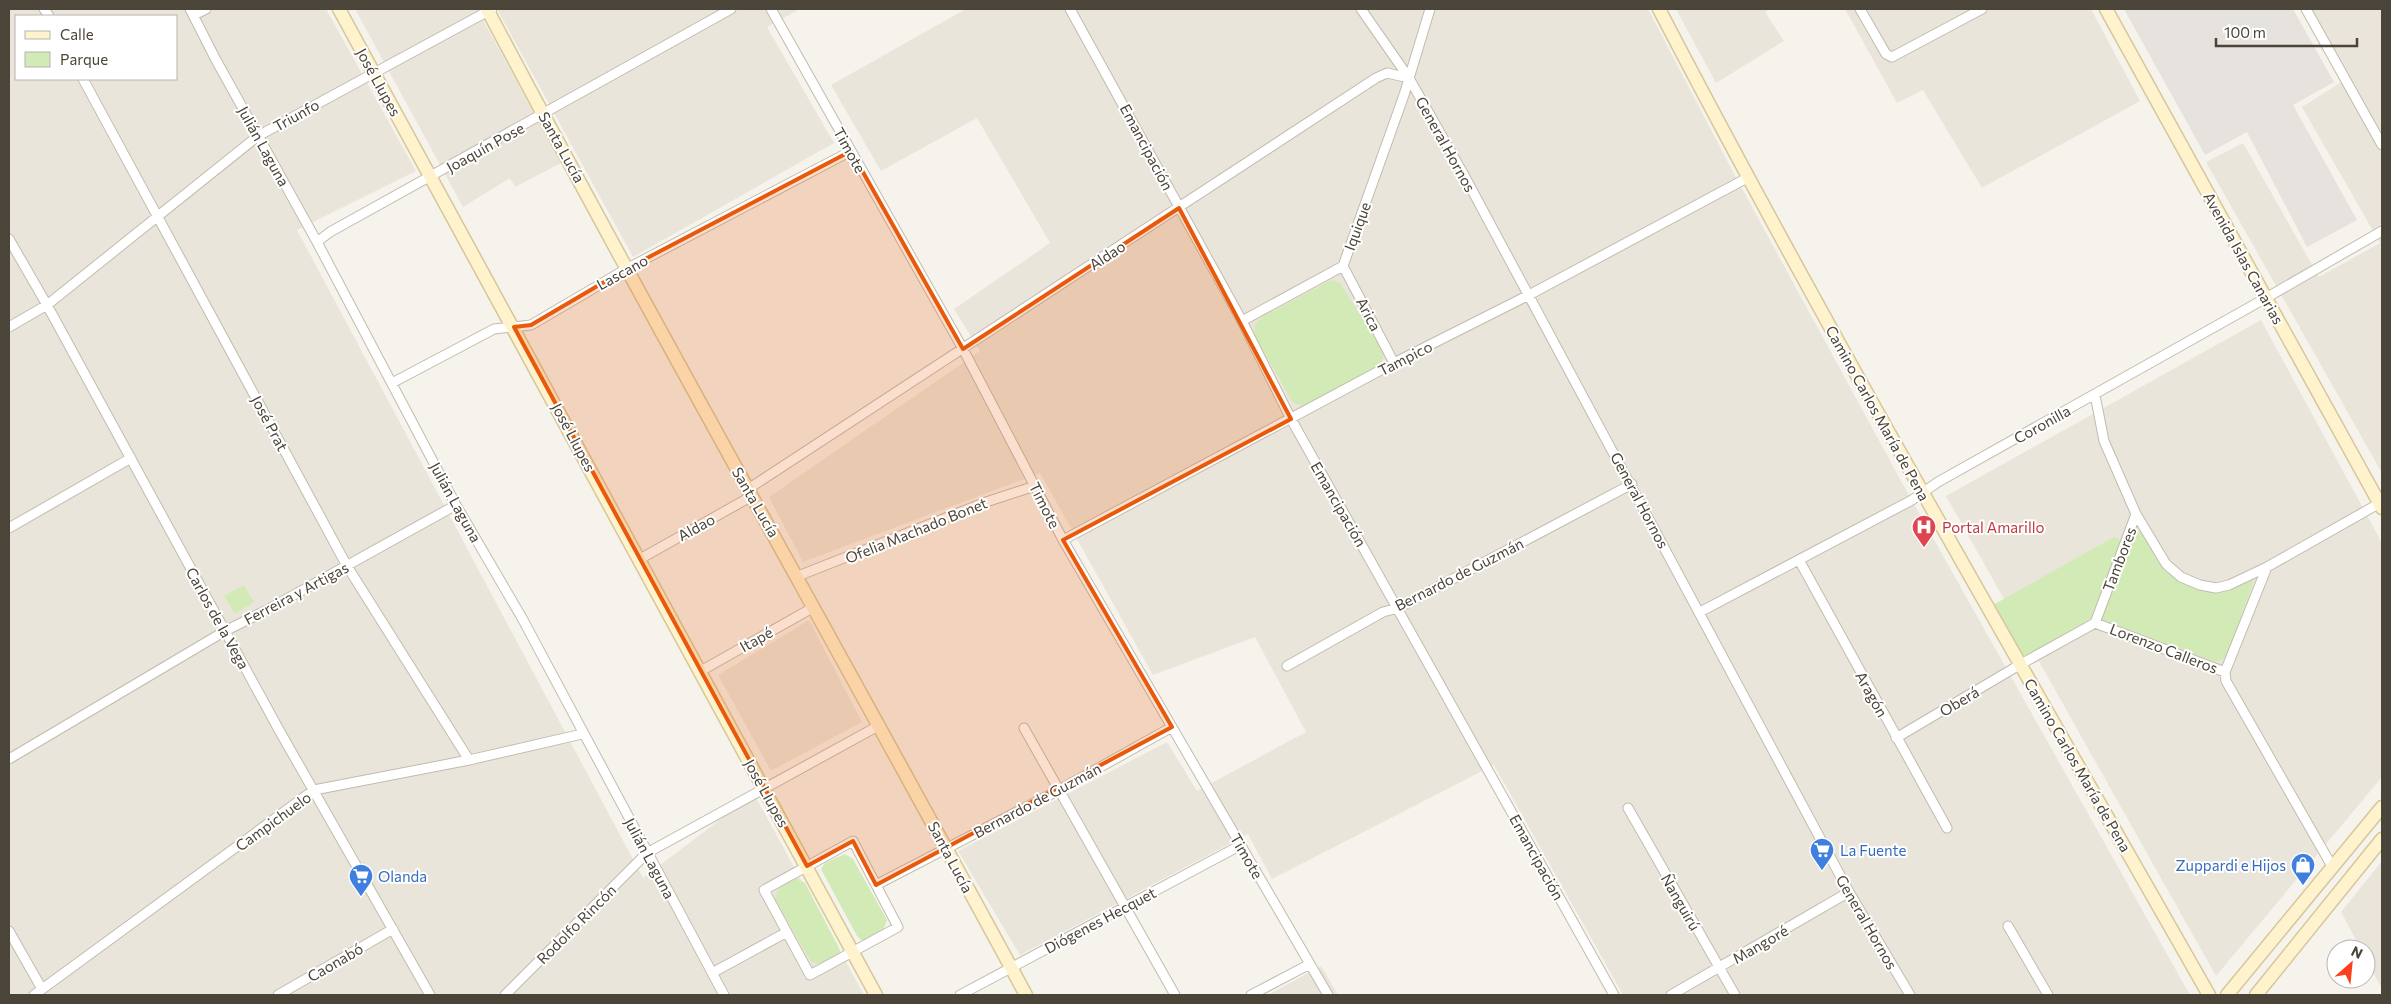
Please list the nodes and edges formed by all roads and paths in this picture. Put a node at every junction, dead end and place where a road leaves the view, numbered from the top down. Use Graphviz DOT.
graph roads {
  1 [pos="206,9"];
  2 [pos="339,9"];
  3 [pos="489,9"];
  4 [pos="731,9"];
  5 [pos="771,9"];
  6 [pos="1070,9"];
  7 [pos="1362,9"];
  8 [pos="1430,9"];
  9 [pos="1659,9"];
  10 [pos="1860,9"];
  11 [pos="1982,9"];
  12 [pos="2106,9"];
  13 [pos="2306,9"];
  14 [pos="192,12"];
  15 [pos="374,73"];
  16 [pos="1409,78"];
  17 [pos="84,80"];
  18 [pos="543,114"];
  19 [pos="258,136"];
  20 [pos="2382,145"];
  21 [pos="851,152"];
  22 [pos="431,177"];
  23 [pos="1748,178"];
  24 [pos="1179,208"];
  25 [pos="159,215"];
  26 [pos="2382,231"];
  27 [pos="9,239"];
  28 [pos="317,242"];
  29 [pos="1343,266"];
  30 [pos="628,268"];
  31 [pos="1529,294"];
  32 [pos="2266,298"];
  33 [pos="48,305"];
  34 [pos="1242,321"];
  35 [pos="9,327"];
  36 [pos="514,327"];
  37 [pos="963,349"];
  38 [pos="1394,362"];
  39 [pos="392,383"];
  40 [pos="2094,395"];
  41 [pos="1291,418"];
  42 [pos="131,458"];
  43 [pos="1632,484"];
  44 [pos="1035,486"];
  45 [pos="750,492"];
  46 [pos="1922,493"];
  47 [pos="456,505"];
  48 [pos="2381,505"];
  49 [pos="2136,514"];
  50 [pos="9,528"];
  51 [pos="1063,540"];
  52 [pos="640,559"];
  53 [pos="1798,560"];
  54 [pos="347,566"];
  55 [pos="2266,567"];
  56 [pos="798,576"];
  57 [pos="814,607"];
  58 [pos="1398,608"];
  59 [pos="1700,612"];
  60 [pos="2095,623"];
  61 [pos="225,631"];
  62 [pos="2021,664"];
  63 [pos="1287,666"];
  64 [pos="699,672"];
  65 [pos="2225,672"];
  66 [pos="880,726"];
  67 [pos="1172,727"];
  68 [pos="1024,728"];
  69 [pos="582,734"];
  70 [pos="1896,738"];
  71 [pos="9,759"];
  72 [pos="469,760"];
  73 [pos="765,788"];
  74 [pos="1061,789"];
  75 [pos="314,790"];
  76 [pos="2382,807"];
  77 [pos="1628,808"];
  78 [pos="1947,828"];
  79 [pos="2382,839"];
  80 [pos="1241,845"];
  81 [pos="947,848"];
  82 [pos="647,853"];
  83 [pos="807,866"];
  84 [pos="2333,868"];
  85 [pos="876,885"];
  86 [pos="1849,892"];
  87 [pos="1125,906"];
  88 [pos="2008,926"];
  89 [pos="392,929"];
  90 [pos="9,931"];
  91 [pos="787,932"];
  92 [pos="853,952"];
  93 [pos="1310,964"];
  94 [pos="1011,968"];
  95 [pos="1719,968"];
  96 [pos="712,973"];
  97 [pos="42,989"];
  98 [pos="34,995"];
  99 [pos="278,995"];
  100 [pos="430,995"];
  101 [pos="505,995"];
  102 [pos="724,995"];
  103 [pos="876,995"];
  104 [pos="960,995"];
  105 [pos="1026,995"];
  106 [pos="1176,995"];
  107 [pos="1251,995"];
  108 [pos="1328,995"];
  109 [pos="1614,995"];
  110 [pos="1672,995"];
  111 [pos="1735,995"];
  112 [pos="1910,995"];
  113 [pos="2048,995"];
  114 [pos="2209,995"];
  115 [pos="2227,995"];
  116 [pos="2256,995"];
  1 -- 14 [label="street"];
  2 -- 15 [label="street, José Llupes"];
  3 -- 15 [label="street, Triunfo"];
  3 -- 18 [label="street, Santa Lucía"];
  4 -- 18 [label="street, Joaquín Pose"];
  5 -- 21 [label="street, Timote"];
  6 -- 24 [label="street, Emancipación"];
  7 -- 16 [label="street, General Hornos"];
  8 -- 16 [label="street"];
  9 -- 23 [label="street, Camino Carlos María de Pena"];
  10 -- 11 [label="street"];
  12 -- 32 [label="street, Avenida Islas Canarias"];
  13 -- 20 [label="street"];
  14 -- 19 [label="street, Julián Laguna"];
  15 -- 19 [label="street, Triunfo"];
  15 -- 22 [label="street, José Llupes"];
  16 -- 24 [label="street, Aldao"];
  16 -- 29 [label="street, Iquique"];
  16 -- 31 [label="street, General Hornos"];
  17 -- 25 [label="street, José Prat"];
  18 -- 22 [label="street, Joaquín Pose"];
  18 -- 30 [label="street, Santa Lucía"];
  19 -- 25 [label="street, Triunfo"];
  19 -- 28 [label="street, Julián Laguna"];
  21 -- 30 [label="street, Lascano"];
  21 -- 37 [label="street, Timote"];
  22 -- 28 [label="street, Joaquín Pose"];
  22 -- 36 [label="street, José Llupes"];
  23 -- 31 [label="street, Tampico"];
  23 -- 46 [label="street, Camino Carlos María de Pena"];
  24 -- 34 [label="street, Emancipación"];
  24 -- 37 [label="street, Aldao"];
  25 -- 33 [label="street, Triunfo"];
  25 -- 54 [label="street, José Prat"];
  26 -- 32 [label="street, Coronilla"];
  27 -- 33 [label="street, Carlos de la Vega"];
  28 -- 39 [label="street, Julián Laguna"];
  29 -- 34 [label="street, Iquique"];
  29 -- 38 [label="street, Arica"];
  30 -- 36 [label="street, Lascano"];
  30 -- 45 [label="street, Santa Lucía"];
  31 -- 38 [label="street, Tampico"];
  31 -- 43 [label="street, General Hornos"];
  32 -- 40 [label="street, Coronilla"];
  32 -- 48 [label="street, Avenida Islas Canarias"];
  33 -- 35 [label="street, Triunfo"];
  33 -- 42 [label="street, Carlos de la Vega"];
  34 -- 41 [label="street, Emancipación"];
  36 -- 39 [label="street, Lascano"];
  36 -- 52 [label="street, José Llupes"];
  37 -- 44 [label="street, Timote"];
  37 -- 45 [label="street, Aldao"];
  38 -- 41 [label="street, Tampico"];
  39 -- 47 [label="street, Julián Laguna"];
  40 -- 46 [label="street, Coronilla"];
  40 -- 49 [label="street"];
  41 -- 51 [label="street, Tampico"];
  41 -- 58 [label="street, Emancipación"];
  42 -- 50 [label="street"];
  42 -- 61 [label="street, Carlos de la Vega"];
  43 -- 58 [label="street, Bernardo de Guzmán"];
  43 -- 59 [label="street, General Hornos"];
  44 -- 51 [label="street, Timote"];
  44 -- 56 [label="street, Ofelia Machado Bonet"];
  45 -- 52 [label="street, Aldao"];
  45 -- 56 [label="street, Santa Lucía"];
  46 -- 53 [label="street, Coronilla"];
  46 -- 62 [label="street, Camino Carlos María de Pena"];
  47 -- 54 [label="street, Ferreira y Artigas"];
  47 -- 69 [label="street, Julián Laguna"];
  48 -- 55 [label="street"];
  49 -- 55 [label="street, Tambores"];
  49 -- 60 [label="street, Tambores"];
  51 -- 67 [label="street, Timote"];
  52 -- 64 [label="street, José Llupes"];
  53 -- 59 [label="street, Coronilla"];
  53 -- 70 [label="street, Aragón"];
  54 -- 61 [label="street, Ferreira y Artigas"];
  54 -- 72 [label="street, José Prat"];
  55 -- 65 [label="street, Lorenzo Calleros"];
  56 -- 57 [label="street, Santa Lucía"];
  57 -- 64 [label="street, Itapé"];
  57 -- 66 [label="street, Santa Lucía"];
  58 -- 63 [label="street, Bernardo de Guzmán"];
  58 -- 109 [label="street, Emancipación"];
  59 -- 86 [label="street, General Hornos"];
  60 -- 62 [label="street, Lorenzo Calleros"];
  60 -- 65 [label="street, Lorenzo Calleros"];
  61 -- 71 [label="street, Ferreira y Artigas"];
  61 -- 75 [label="street, Carlos de la Vega"];
  62 -- 70 [label="street, Oberá"];
  62 -- 114 [label="street, Camino Carlos María de Pena"];
  64 -- 73 [label="street, José Llupes"];
  65 -- 84 [label="street"];
  66 -- 73 [label="street, Rodolfo Rincón"];
  66 -- 81 [label="street, Santa Lucía"];
  67 -- 74 [label="street, Bernardo de Guzmán"];
  67 -- 80 [label="street, Timote"];
  68 -- 74 [label="street"];
  69 -- 72 [label="street, Campichuelo"];
  69 -- 82 [label="street, Julián Laguna"];
  70 -- 78 [label="street, Aragón"];
  72 -- 75 [label="street, Campichuelo"];
  73 -- 82 [label="street, Rodolfo Rincón"];
  73 -- 83 [label="street, José Llupes"];
  74 -- 81 [label="street, Bernardo de Guzmán"];
  74 -- 87 [label="street"];
  75 -- 89 [label="street, Carlos de la Vega"];
  75 -- 97 [label="street, Campichuelo"];
  76 -- 84 [label="street"];
  77 -- 95 [label="street, Ñanguirú"];
  79 -- 116 [label="street"];
  80 -- 87 [label="street, Diógenes Hecquet"];
  80 -- 93 [label="street, Timote"];
  81 -- 85 [label="street, Bernardo de Guzmán"];
  81 -- 94 [label="street, Santa Lucía"];
  82 -- 96 [label="street, Julián Laguna"];
  82 -- 101 [label="street, Rodolfo Rincón"];
  83 -- 85 [label="street"];
  83 -- 91 [label="street"];
  83 -- 92 [label="street, José Llupes"];
  84 -- 115 [label="street"];
  85 -- 92 [label="street"];
  86 -- 95 [label="street, Mangoré"];
  86 -- 112 [label="street, General Hornos"];
  87 -- 94 [label="street, Diógenes Hecquet"];
  87 -- 106 [label="street"];
  88 -- 113 [label="street"];
  89 -- 99 [label="street, Caonabó"];
  89 -- 100 [label="street, Carlos de la Vega"];
  90 -- 97 [label="street"];
  91 -- 92 [label="street"];
  91 -- 96 [label="street"];
  92 -- 103 [label="street, José Llupes"];
  93 -- 107 [label="street"];
  93 -- 108 [label="street, Timote"];
  94 -- 104 [label="street, Diógenes Hecquet"];
  94 -- 105 [label="street, Santa Lucía"];
  95 -- 110 [label="street, Mangoré"];
  95 -- 111 [label="street, Ñanguirú"];
  96 -- 102 [label="street, Julián Laguna"];
  97 -- 98 [label="street, Campichuelo"];
}
